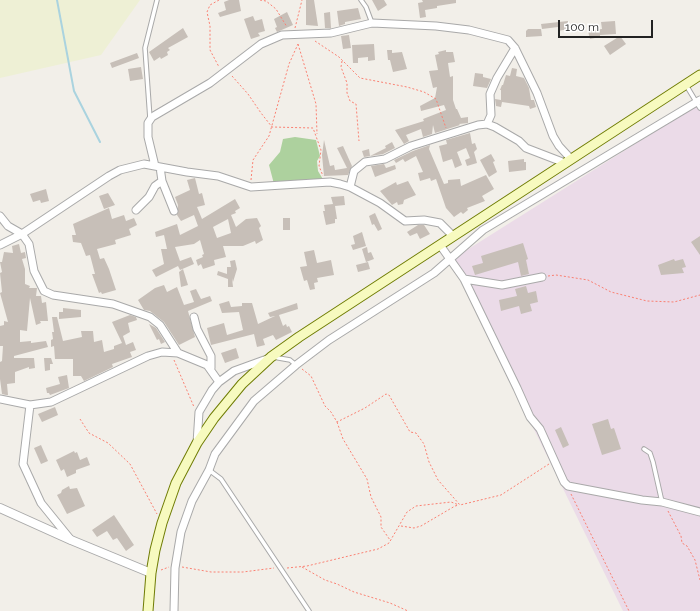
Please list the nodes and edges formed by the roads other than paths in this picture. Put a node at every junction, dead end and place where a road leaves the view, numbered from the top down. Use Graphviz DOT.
graph roads {
  1 [pos="157,0"];
  2 [pos="361,0"];
  3 [pos="372,23"];
  4 [pos="515,48"];
  5 [pos="700,75"];
  6 [pos="686,84"];
  7 [pos="699,103"];
  8 [pos="150,120"];
  9 [pos="487,124"];
  10 [pos="568,161"];
  11 [pos="158,166"];
  12 [pos="162,181"];
  13 [pos="350,187"];
  14 [pos="136,210"];
  15 [pos="174,211"];
  16 [pos="0,216"];
  17 [pos="22,234"];
  18 [pos="453,236"];
  19 [pos="0,245"];
  20 [pos="440,245"];
  21 [pos="451,260"];
  22 [pos="542,277"];
  23 [pos="464,279"];
  24 [pos="194,317"];
  25 [pos="174,352"];
  26 [pos="272,357"];
  27 [pos="296,365"];
  28 [pos="211,368"];
  29 [pos="219,382"];
  30 [pos="0,399"];
  31 [pos="30,405"];
  32 [pos="197,443"];
  33 [pos="644,448"];
  34 [pos="209,470"];
  35 [pos="662,502"];
  36 [pos="0,508"];
  37 [pos="700,512"];
  38 [pos="71,540"];
  39 [pos="151,573"];
  40 [pos="148,611"];
  41 [pos="174,611"];
  42 [pos="309,611"];
  1 -- 8 [label="lane"];
  2 -- 3 [label="lane"];
  3 -- 4 [label="street"];
  3 -- 8 [label="street"];
  4 -- 9 [label="street"];
  4 -- 10 [label="street"];
  5 -- 6 [label="main road"];
  6 -- 7 [label="lane"];
  6 -- 10 [label="main road"];
  7 -- 21 [label="street"];
  8 -- 11 [label="street"];
  9 -- 10 [label="street"];
  9 -- 13 [label="street"];
  10 -- 18 [label="main road"];
  11 -- 12 [label="street"];
  11 -- 13 [label="street"];
  11 -- 17 [label="street"];
  12 -- 14 [label="street"];
  12 -- 15 [label="street"];
  13 -- 18 [label="street"];
  16 -- 17 [label="street"];
  17 -- 19 [label="street"];
  17 -- 25 [label="street"];
  18 -- 20 [label="main road"];
  20 -- 21 [label="street"];
  20 -- 26 [label="main road"];
  21 -- 23 [label="street"];
  21 -- 27 [label="street"];
  22 -- 23 [label="street"];
  23 -- 35 [label="street"];
  24 -- 28 [label="street"];
  25 -- 28 [label="street"];
  25 -- 31 [label="street"];
  26 -- 27 [label="lane"];
  26 -- 29 [label="street"];
  26 -- 32 [label="main road"];
  27 -- 34 [label="street"];
  28 -- 29 [label="street"];
  29 -- 32 [label="street"];
  30 -- 31 [label="street"];
  31 -- 38 [label="street"];
  32 -- 39 [label="main road"];
  33 -- 35 [label="lane"];
  34 -- 41 [label="street"];
  34 -- 42 [label="lane"];
  35 -- 37 [label="street"];
  36 -- 38 [label="street"];
  38 -- 39 [label="street"];
  39 -- 40 [label="main road"];
}
